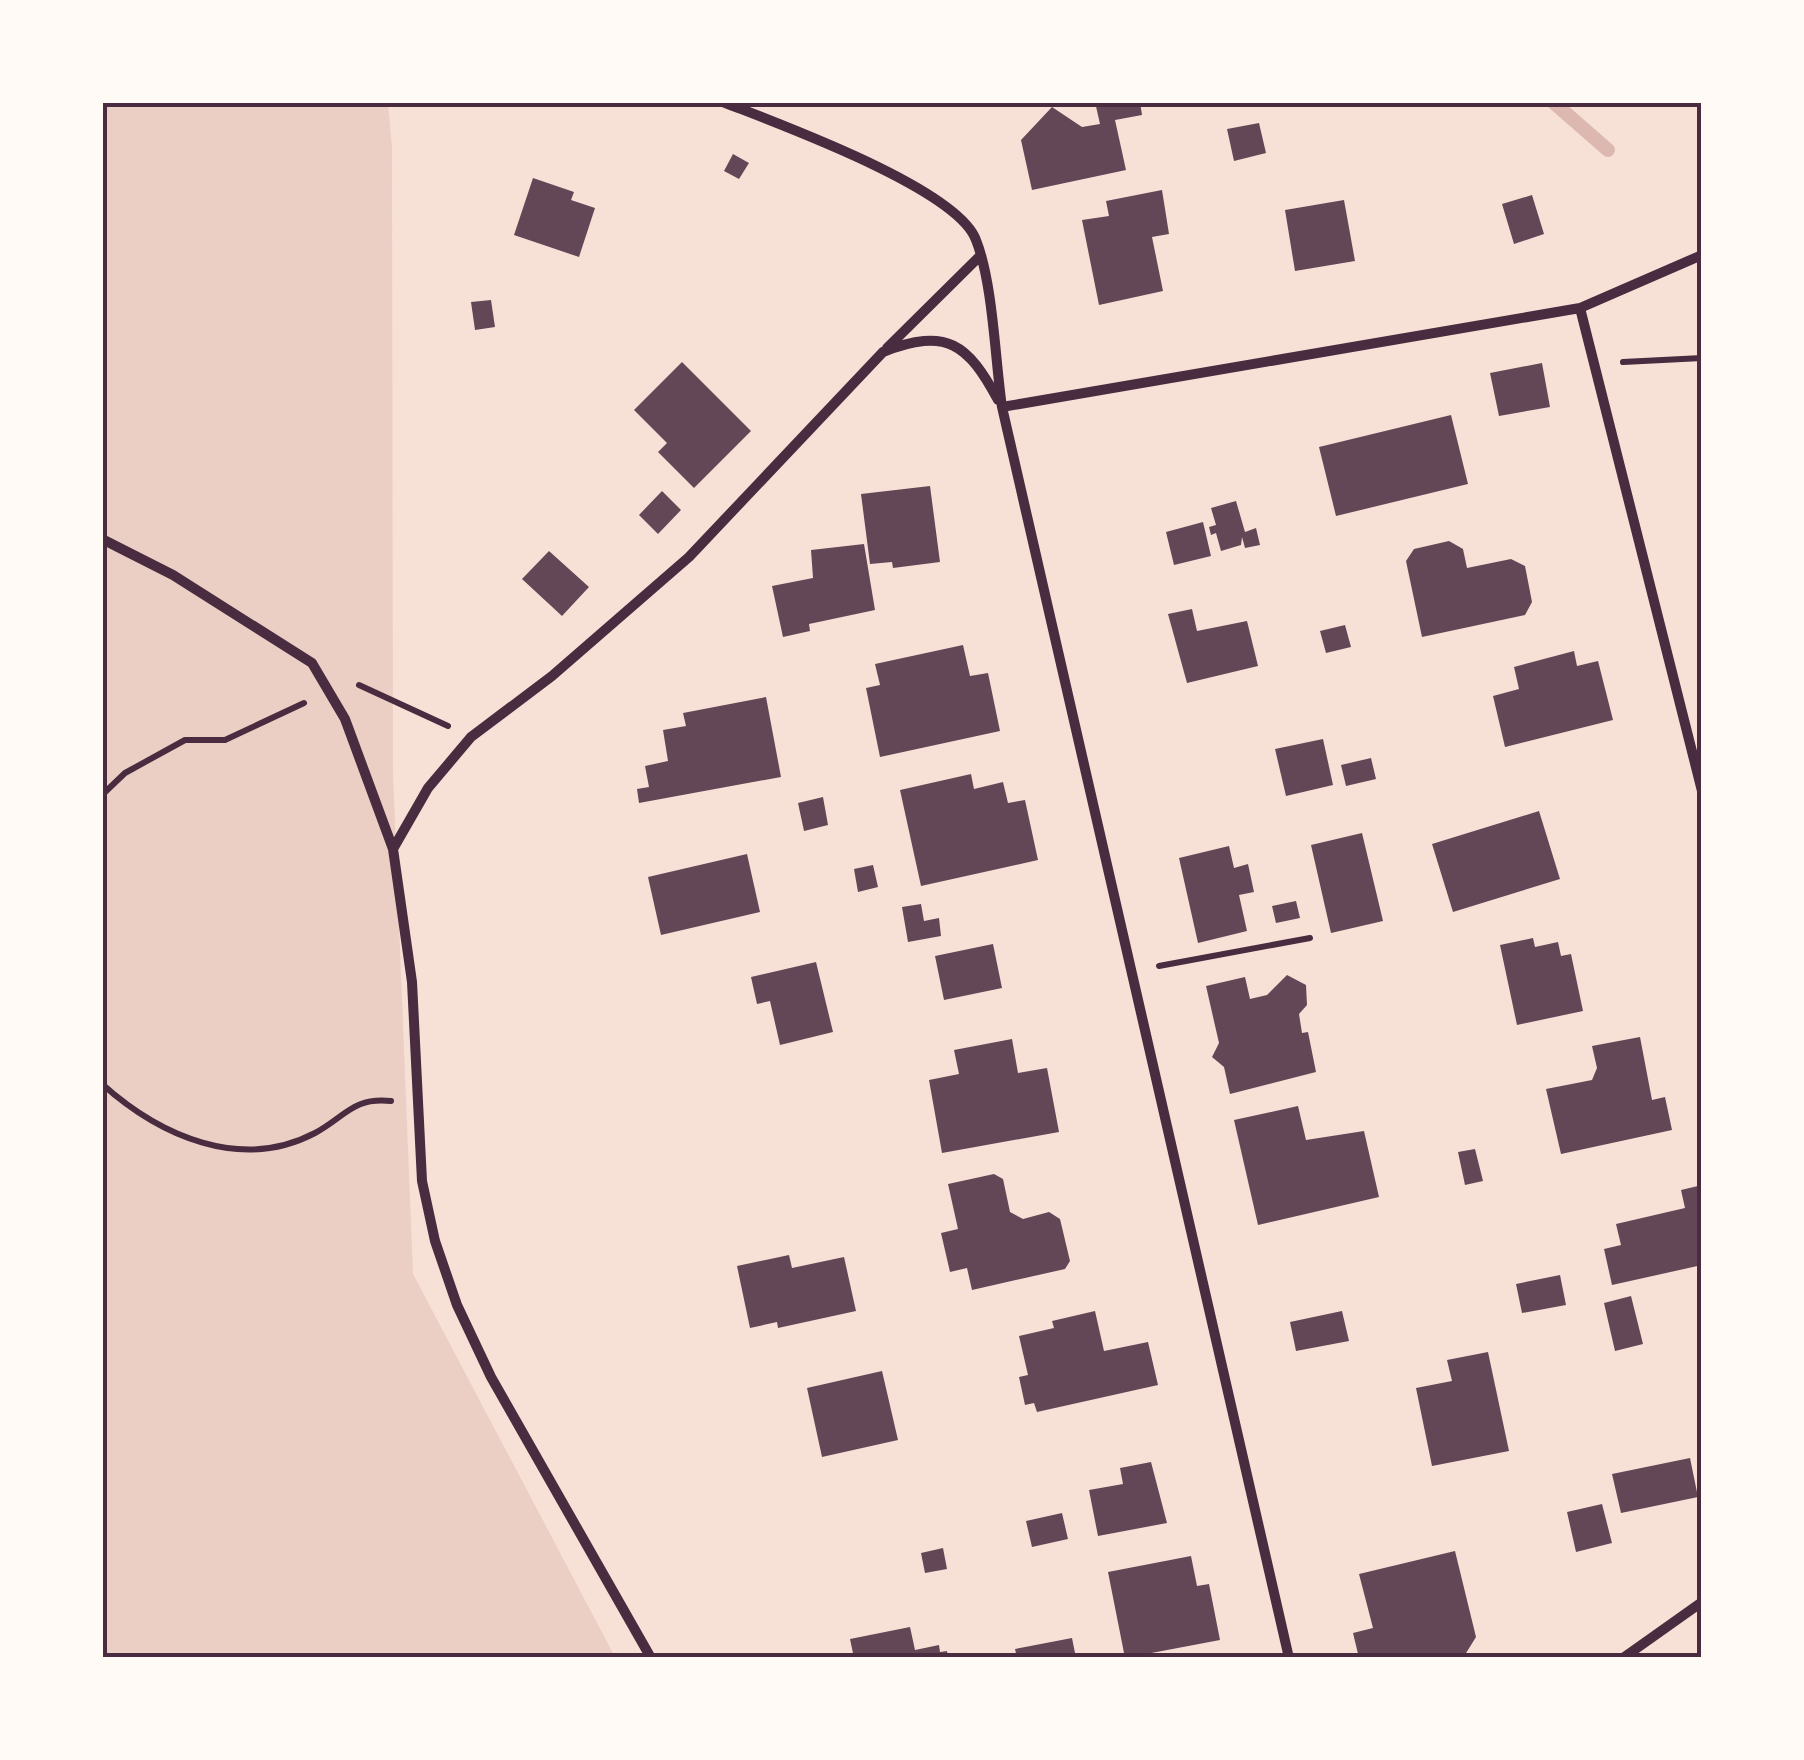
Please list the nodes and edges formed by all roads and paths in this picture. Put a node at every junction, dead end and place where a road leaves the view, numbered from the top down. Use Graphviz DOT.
graph roads {
  1 [pos="723,102"];
  2 [pos="981,255"];
  3 [pos="1702,255"];
  4 [pos="1580,308"];
  5 [pos="883,352"];
  6 [pos="1702,358"];
  7 [pos="1593,364"];
  8 [pos="1002,407"];
  9 [pos="102,540"];
  10 [pos="312,662"];
  11 [pos="330,693"];
  12 [pos="472,737"];
  13 [pos="1702,791"];
  14 [pos="102,795"];
  15 [pos="393,849"];
  16 [pos="1310,938"];
  17 [pos="1133,971"];
  18 [pos="102,1084"];
  19 [pos="416,1110"];
  20 [pos="1702,1602"];
  21 [pos="652,1658"];
  22 [pos="1288,1658"];
  23 [pos="1622,1658"];
  1 -- 2 [label="street"];
  2 -- 5 [label="street"];
  2 -- 8 [label="street"];
  3 -- 4 [label="street"];
  4 -- 7 [label="street"];
  4 -- 8 [label="street"];
  5 -- 8 [label="street"];
  5 -- 12 [label="street"];
  6 -- 7 [label="path"];
  7 -- 13 [label="street"];
  8 -- 17 [label="street"];
  9 -- 10 [label="street"];
  10 -- 11 [label="street"];
  10 -- 12 [label="path"];
  11 -- 14 [label="path"];
  11 -- 15 [label="street"];
  12 -- 15 [label="street"];
  15 -- 19 [label="street"];
  16 -- 17 [label="path"];
  17 -- 22 [label="street"];
  18 -- 19 [label="path"];
  19 -- 21 [label="street"];
  20 -- 23 [label="street"];
}
